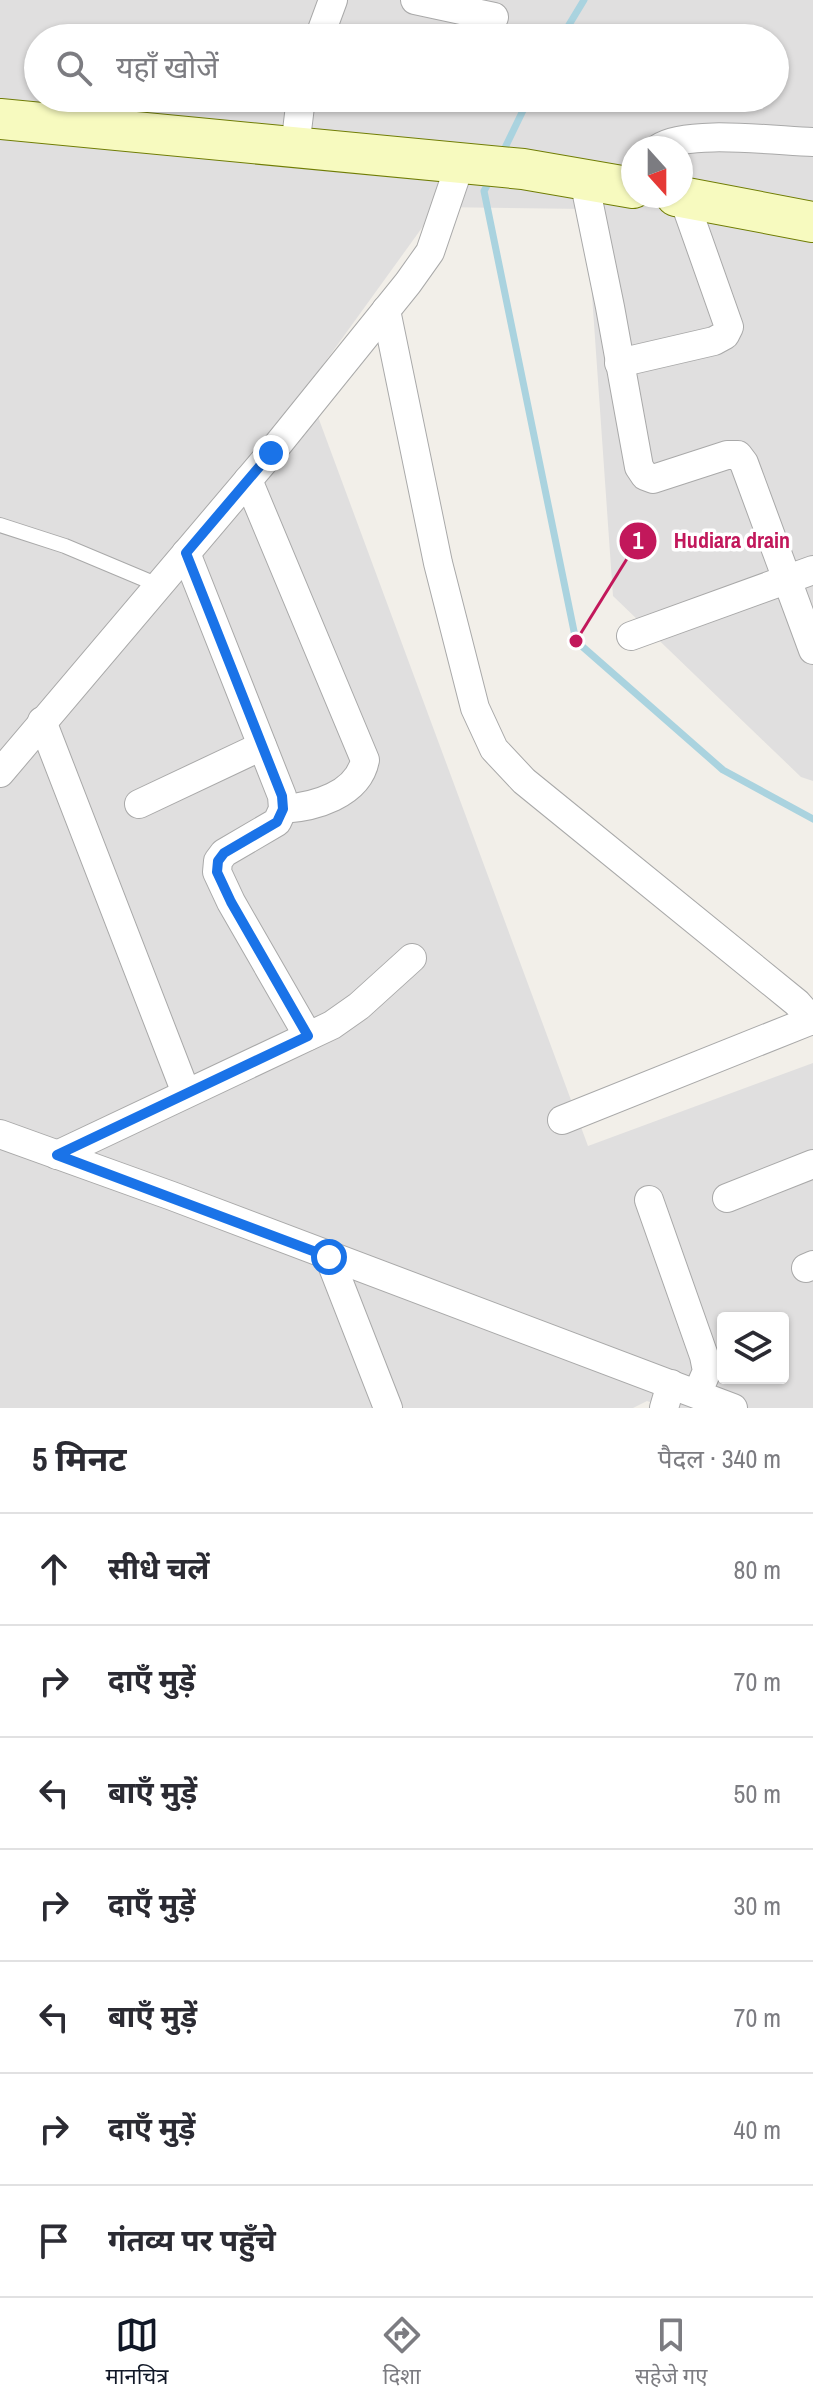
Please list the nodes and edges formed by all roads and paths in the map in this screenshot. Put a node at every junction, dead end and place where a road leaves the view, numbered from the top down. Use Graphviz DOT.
graph roads {
  1 [pos="333,0"];
  2 [pos="415,0"];
  3 [pos="494,17"];
  4 [pos="324,24"];
  5 [pos="299,112"];
  6 [pos="0,119"];
  7 [pos="693,138"];
  8 [pos="813,142"];
  9 [pos="295,147"];
  10 [pos="466,164"];
  11 [pos="584,180"];
  12 [pos="621,186"];
  13 [pos="693,200"];
  14 [pos="683,208"];
  15 [pos="813,222"];
  16 [pos="386,310"];
  17 [pos="619,363"];
  18 [pos="248,480"];
  19 [pos="0,525"];
  20 [pos="186,553"];
  21 [pos="800,574"];
  22 [pos="158,585"];
  23 [pos="631,636"];
  24 [pos="813,650"];
  25 [pos="42,721"];
  26 [pos="262,746"];
  27 [pos="0,773"];
  28 [pos="139,804"];
  29 [pos="283,809"];
  30 [pos="412,958"];
  31 [pos="812,1020"];
  32 [pos="308,1036"];
  33 [pos="186,1093"];
  34 [pos="562,1120"];
  35 [pos="0,1134"];
  36 [pos="57,1155"];
  37 [pos="813,1164"];
  38 [pos="727,1198"];
  39 [pos="649,1200"];
  40 [pos="329,1257"];
  41 [pos="678,1395"];
  42 [pos="388,1408"];
  43 [pos="733,1408"];
  1 -- 4 [label="street"];
  2 -- 3 [label="street"];
  5 -- 9 [label="street"];
  6 -- 9 [label="street"];
  7 -- 8 [label="street"];
  9 -- 10 [label="street"];
  10 -- 11 [label="street"];
  10 -- 16 [label="street"];
  11 -- 12 [label="street"];
  11 -- 17 [label="street"];
  13 -- 15 [label="street"];
  14 -- 17 [label="street"];
  16 -- 18 [label="street"];
  16 -- 31 [label="street"];
  17 -- 21 [label="street"];
  18 -- 20 [label="street"];
  18 -- 29 [label="street"];
  19 -- 22 [label="lane"];
  20 -- 22 [label="street"];
  20 -- 26 [label="street"];
  21 -- 23 [label="street"];
  21 -- 24 [label="street"];
  22 -- 25 [label="street"];
  25 -- 27 [label="street"];
  25 -- 33 [label="street"];
  26 -- 28 [label="street"];
  26 -- 29 [label="street"];
  29 -- 32 [label="street"];
  30 -- 32 [label="street"];
  31 -- 34 [label="street"];
  32 -- 33 [label="street"];
  33 -- 36 [label="street"];
  35 -- 36 [label="street"];
  36 -- 40 [label="street"];
  37 -- 38 [label="street"];
  39 -- 41 [label="street"];
  40 -- 41 [label="street"];
  40 -- 42 [label="street"];
  41 -- 43 [label="street"];
}
